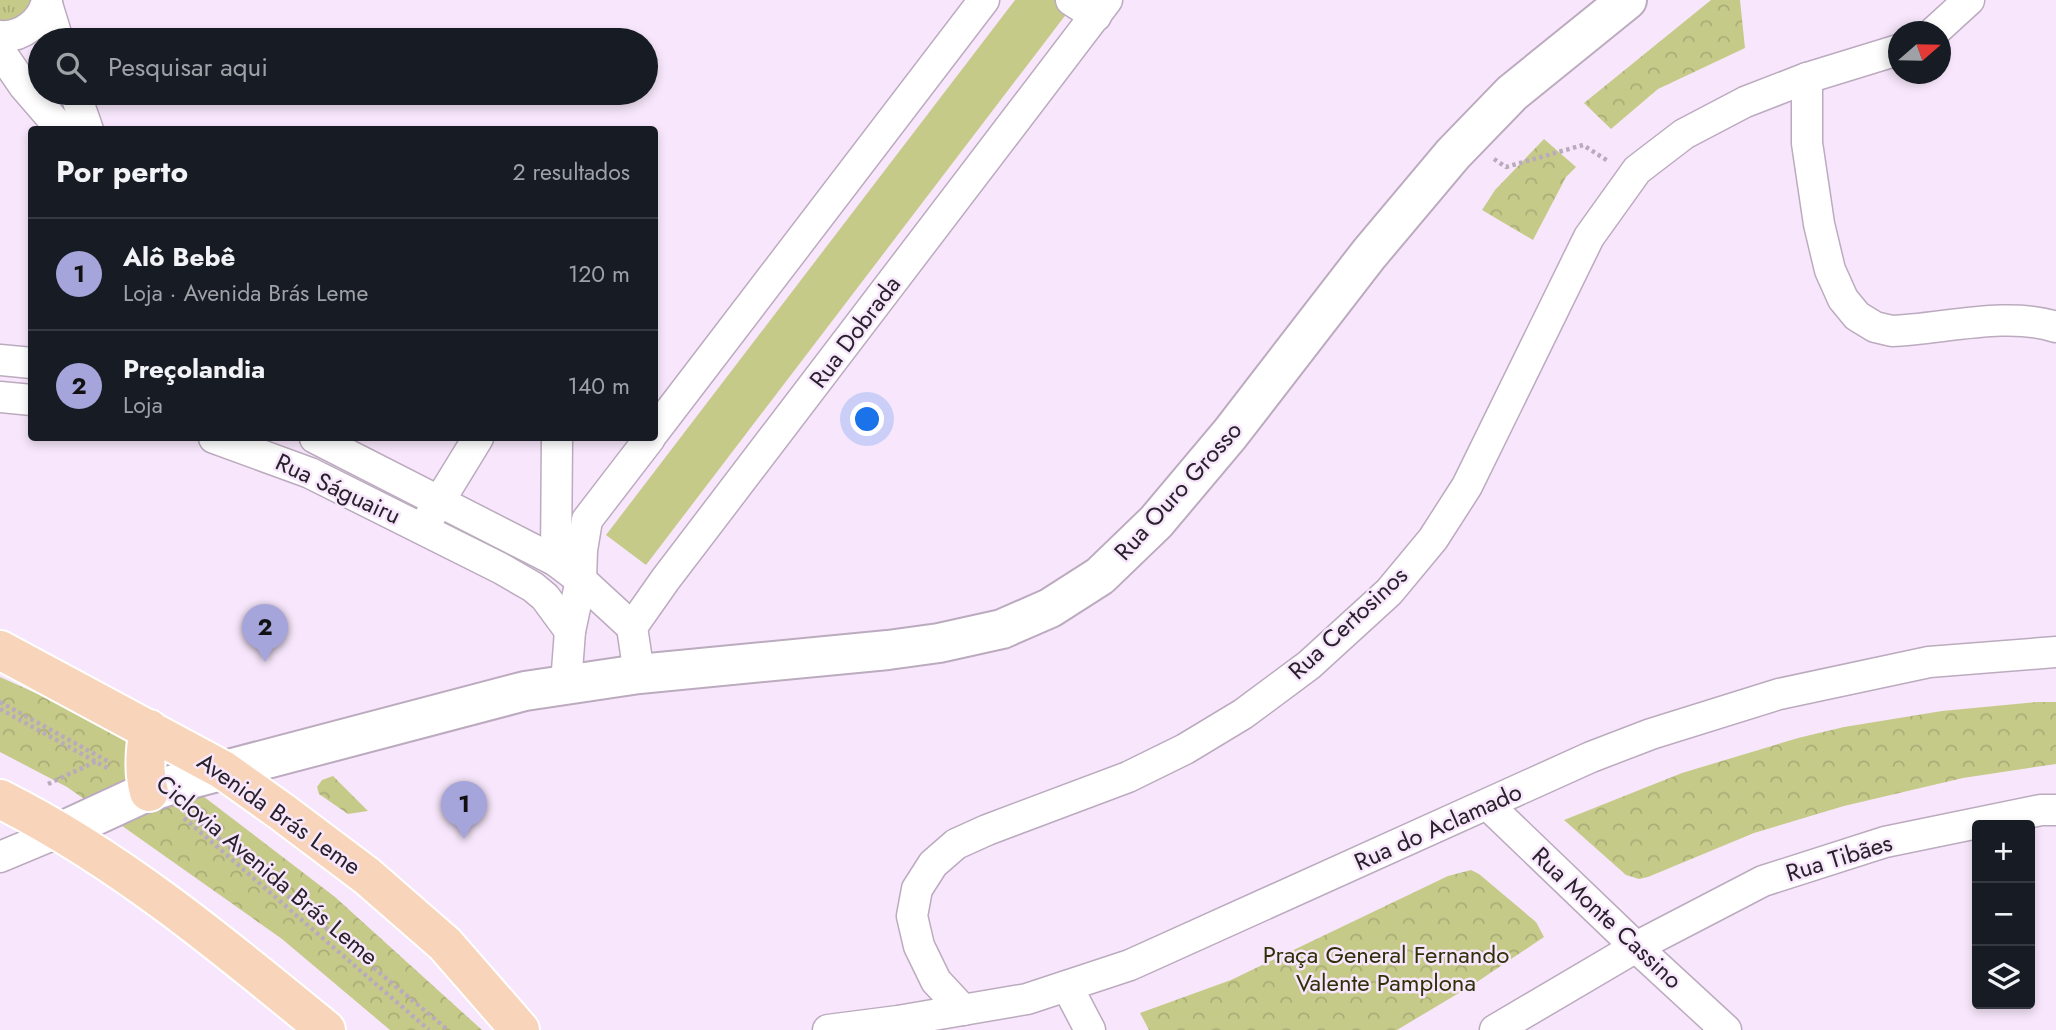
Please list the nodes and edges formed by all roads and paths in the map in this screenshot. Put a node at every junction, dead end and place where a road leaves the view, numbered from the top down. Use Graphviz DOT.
graph roads {
  1 [pos="984,0"];
  2 [pos="1627,0"];
  3 [pos="1969,0"];
  4 [pos="47,2"];
  5 [pos="1091,5"];
  6 [pos="1946,21"];
  7 [pos="29,28"];
  8 [pos="55,28"];
  9 [pos="28,29"];
  10 [pos="0,36"];
  11 [pos="0,51"];
  12 [pos="1888,53"];
  13 [pos="1807,78"];
  14 [pos="28,91"];
  15 [pos="40,105"];
  16 [pos="79,105"];
  17 [pos="59,126"];
  18 [pos="87,126"];
  19 [pos="1468,140"];
  20 [pos="1632,177"];
  21 [pos="2056,327"];
  22 [pos="0,360"];
  23 [pos="28,363"];
  24 [pos="0,397"];
  25 [pos="28,400"];
  26 [pos="658,427"];
  27 [pos="222,441"];
  28 [pos="315,441"];
  29 [pos="321,441"];
  30 [pos="476,441"];
  31 [pos="557,441"];
  32 [pos="648,441"];
  33 [pos="310,472"];
  34 [pos="439,501"];
  35 [pos="422,528"];
  36 [pos="556,561"];
  37 [pos="581,580"];
  38 [pos="632,628"];
  39 [pos="570,631"];
  40 [pos="0,650"];
  41 [pos="2056,652"];
  42 [pos="639,674"];
  43 [pos="566,684"];
  44 [pos="0,702"];
  45 [pos="0,709"];
  46 [pos="149,729"];
  47 [pos="111,757"];
  48 [pos="103,758"];
  49 [pos="96,761"];
  50 [pos="223,770"];
  51 [pos="47,784"];
  52 [pos="151,788"];
  53 [pos="0,799"];
  54 [pos="1488,805"];
  55 [pos="2056,810"];
  56 [pos="60,831"];
  57 [pos="0,857"];
  58 [pos="1636,947"];
  59 [pos="1066,986"];
  60 [pos="963,1010"];
  61 [pos="326,1030"];
  62 [pos="429,1030"];
  63 [pos="448,1030"];
  64 [pos="520,1030"];
  65 [pos="828,1030"];
  66 [pos="1090,1030"];
  67 [pos="1495,1030"];
  68 [pos="1726,1030"];
  1 -- 26 [label="street"];
  2 -- 19 [label="street, Rua Ouro Grosso"];
  3 -- 6 [label="street"];
  4 -- 7 [label="street"];
  4 -- 8 [label="street"];
  5 -- 38 [label="street, Rua Dobrada"];
  9 -- 10 [label="street"];
  11 -- 14 [label="street"];
  12 -- 13 [label="street, Rua Certosinos"];
  13 -- 20 [label="street, Rua Certosinos"];
  13 -- 21 [label="street"];
  15 -- 17 [label="street"];
  16 -- 18 [label="street"];
  19 -- 20 [label="path"];
  19 -- 42 [label="street, Rua Ouro Grosso"];
  20 -- 60 [label="street, Rua Certosinos"];
  22 -- 23 [label="street"];
  24 -- 25 [label="street"];
  27 -- 33 [label="street, Rua Ságuairu"];
  28 -- 33 [label="street"];
  29 -- 34 [label="street, Rua Ságuairu"];
  30 -- 34 [label="street, Rua Ságuairu"];
  31 -- 36 [label="street"];
  32 -- 37 [label="street"];
  33 -- 35 [label="street, Rua Ságuairu"];
  34 -- 35 [label="street, Rua Ságuairu"];
  34 -- 36 [label="street, Rua Ságuairu"];
  35 -- 39 [label="street, Rua Ságuairu"];
  36 -- 37 [label="street, Rua Ságuairu"];
  37 -- 38 [label="street, Rua Ságuairu"];
  37 -- 39 [label="street"];
  38 -- 42 [label="street"];
  39 -- 43 [label="street"];
  40 -- 46 [label="main road, Avenida Brás Leme"];
  41 -- 54 [label="street, Rua do Aclamado"];
  42 -- 43 [label="street, Rua Ouro Grosso"];
  43 -- 50 [label="street, Rua Ouro Grosso"];
  44 -- 48 [label="path"];
  45 -- 49 [label="path, Ciclovia Avenida Brás Leme"];
  46 -- 50 [label="main road, Avenida Brás Leme"];
  46 -- 52 [label="main road"];
  47 -- 48 [label="path"];
  48 -- 49 [label="path"];
  48 -- 52 [label="path"];
  49 -- 51 [label="path"];
  49 -- 52 [label="path, Ciclovia Avenida Brás Leme"];
  50 -- 52 [label="street, Rua Ouro Grosso"];
  50 -- 64 [label="main road, Avenida Brás Leme"];
  52 -- 56 [label="street, Rua Ouro Grosso"];
  52 -- 62 [label="path, Ciclovia Avenida Brás Leme"];
  52 -- 63 [label="path"];
  53 -- 56 [label="main road"];
  54 -- 58 [label="street, Rua Monte Cassino"];
  54 -- 59 [label="street, Rua do Aclamado"];
  55 -- 58 [label="street, Rua Tibães"];
  56 -- 57 [label="street"];
  56 -- 61 [label="main road"];
  58 -- 67 [label="street"];
  58 -- 68 [label="street, Rua Monte Cassino"];
  59 -- 60 [label="street, Rua do Aclamado"];
  59 -- 66 [label="street"];
  60 -- 65 [label="street, Rua do Aclamado"];
}
